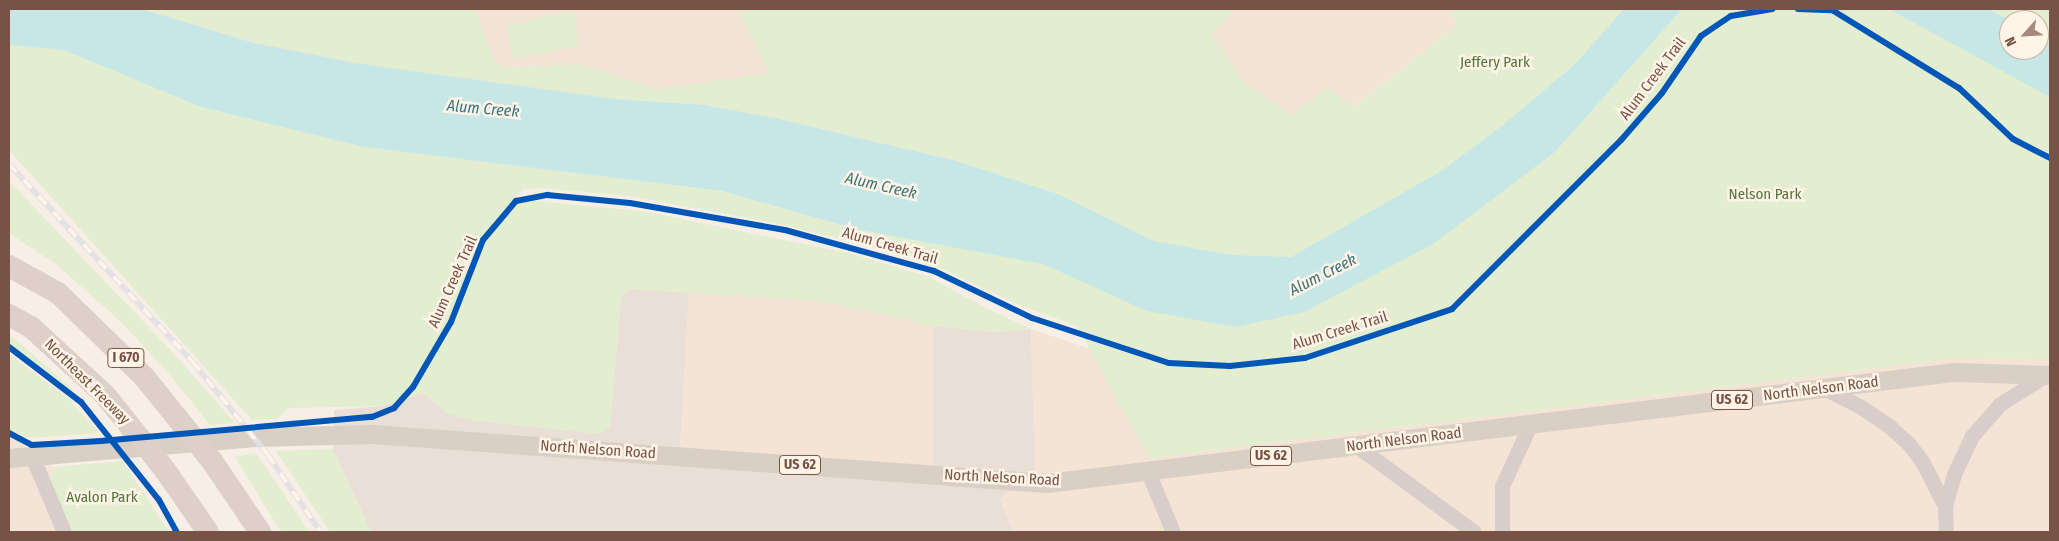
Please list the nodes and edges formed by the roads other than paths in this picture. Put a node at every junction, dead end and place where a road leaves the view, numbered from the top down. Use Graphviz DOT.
graph roads {
  1 [pos="9,266"];
  2 [pos="9,315"];
  3 [pos="2048,375"];
  4 [pos="1824,388"];
  5 [pos="1530,425"];
  6 [pos="1357,446"];
  7 [pos="32,456"];
  8 [pos="9,458"];
  9 [pos="1148,472"];
  10 [pos="1945,506"];
  11 [pos="64,532"];
  12 [pos="208,532"];
  13 [pos="260,532"];
  14 [pos="1173,532"];
  15 [pos="1474,532"];
  16 [pos="1502,532"];
  17 [pos="1946,532"];
  1 -- 13 [label="highway, I 670"];
  2 -- 12 [label="highway, Northeast Freeway / I 670"];
  3 -- 4 [label="main road, North Nelson Road / US 62"];
  3 -- 10 [label="street"];
  4 -- 5 [label="main road, North Nelson Road / US 62"];
  4 -- 10 [label="street"];
  5 -- 6 [label="main road, North Nelson Road / US 62"];
  5 -- 16 [label="street"];
  6 -- 9 [label="main road, North Nelson Road / US 62"];
  6 -- 15 [label="street"];
  7 -- 8 [label="main road, North Nelson Road / US 62"];
  7 -- 9 [label="main road, North Nelson Road / US 62"];
  7 -- 11 [label="street"];
  9 -- 14 [label="street"];
  10 -- 17 [label="street"];
}
